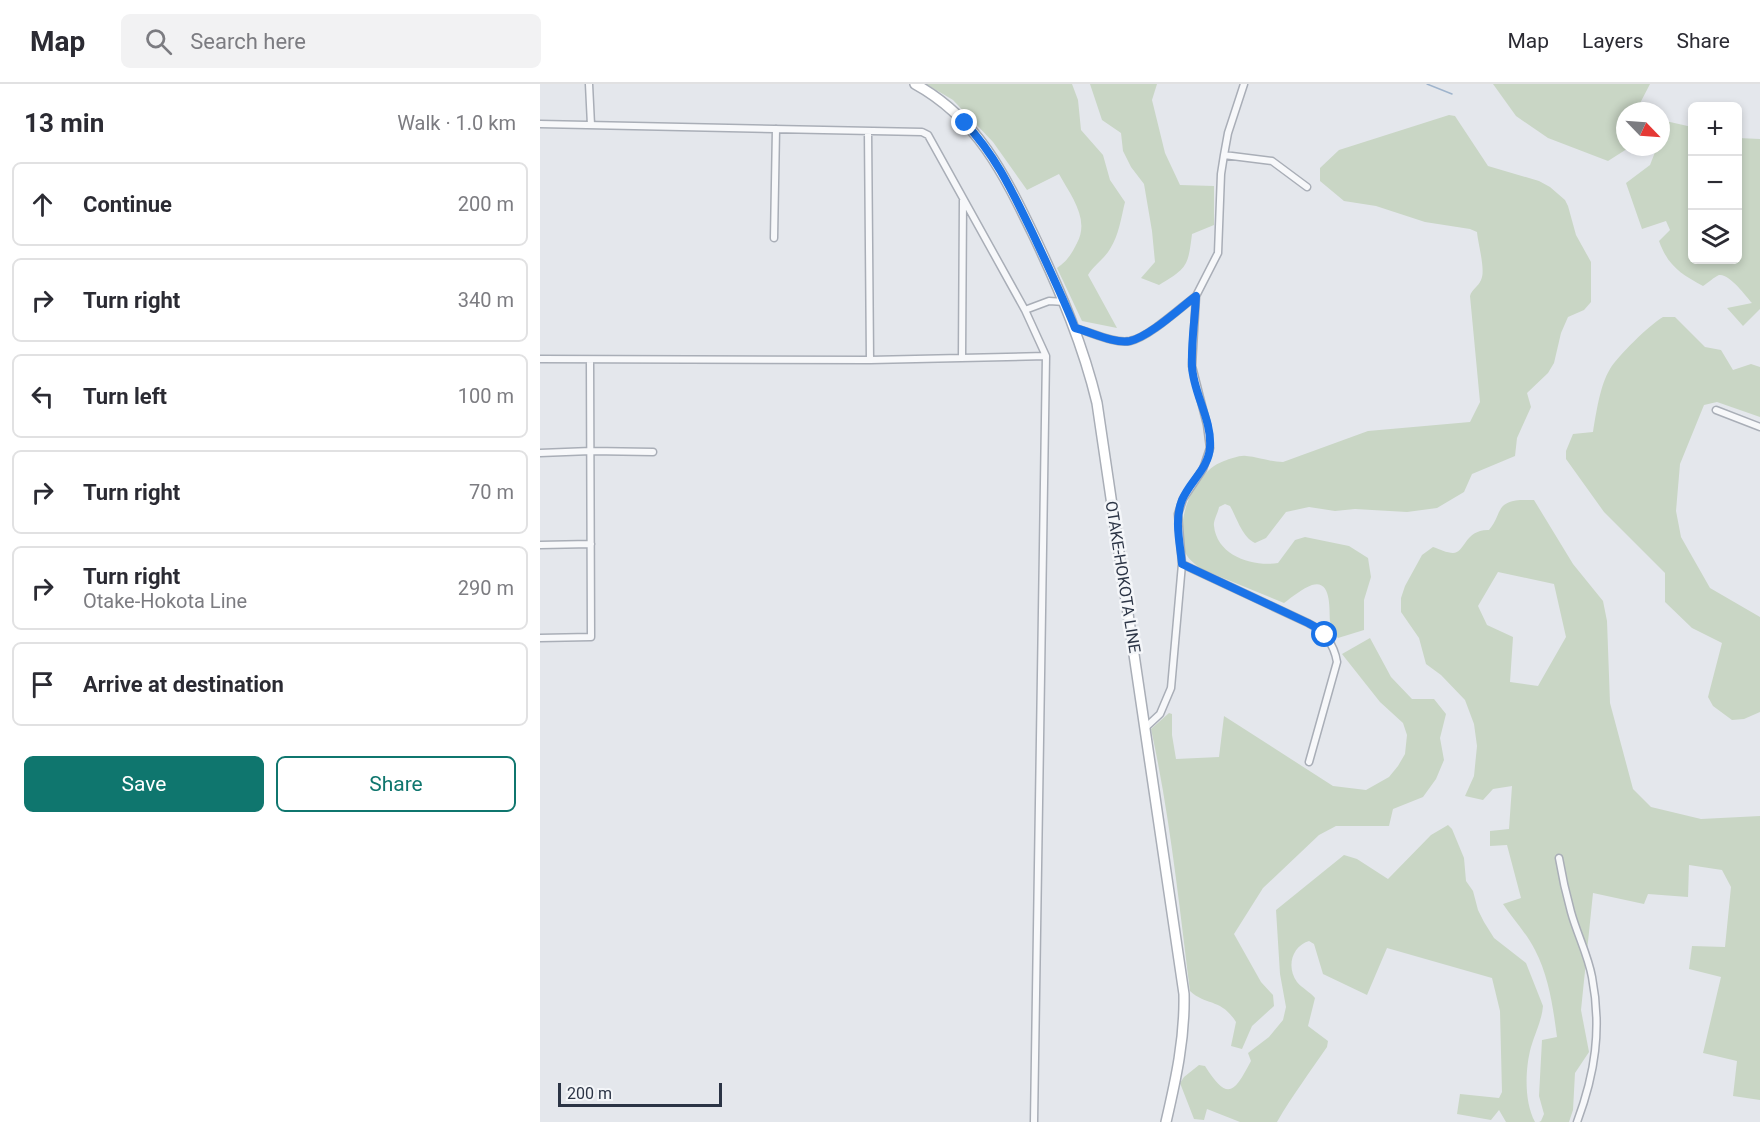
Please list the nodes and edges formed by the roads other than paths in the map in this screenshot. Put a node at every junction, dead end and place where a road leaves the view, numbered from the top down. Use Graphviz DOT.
graph roads {
  1 [pos="589,84"];
  2 [pos="915,84"];
  3 [pos="1244,84"];
  4 [pos="540,124"];
  5 [pos="591,125"];
  6 [pos="776,129"];
  7 [pos="868,131"];
  8 [pos="1224,154"];
  9 [pos="1307,187"];
  10 [pos="963,200"];
  11 [pos="774,238"];
  12 [pos="1196,296"];
  13 [pos="1065,302"];
  14 [pos="1025,310"];
  15 [pos="1075,328"];
  16 [pos="1046,356"];
  17 [pos="962,358"];
  18 [pos="540,359"];
  19 [pos="590,360"];
  20 [pos="870,360"];
  21 [pos="1716,410"];
  22 [pos="1760,427"];
  23 [pos="591,451"];
  24 [pos="653,452"];
  25 [pos="540,453"];
  26 [pos="591,544"];
  27 [pos="540,545"];
  28 [pos="1182,564"];
  29 [pos="540,638"];
  30 [pos="1145,728"];
  31 [pos="1309,762"];
  32 [pos="1559,858"];
  33 [pos="1042,917"];
  34 [pos="1037,925"];
  35 [pos="1034,1122"];
  36 [pos="1166,1122"];
  37 [pos="1577,1122"];
  1 -- 5 [label="street"];
  2 -- 13 [label="main road, OTAKE-HOKOTA LINE"];
  3 -- 8 [label="street"];
  4 -- 5 [label="street"];
  5 -- 6 [label="street"];
  6 -- 7 [label="street"];
  6 -- 11 [label="street"];
  7 -- 10 [label="street"];
  7 -- 20 [label="street"];
  8 -- 9 [label="street"];
  8 -- 12 [label="street"];
  10 -- 14 [label="street"];
  10 -- 17 [label="street"];
  12 -- 15 [label="street"];
  12 -- 28 [label="street"];
  13 -- 14 [label="street"];
  13 -- 15 [label="main road, OTAKE-HOKOTA LINE"];
  14 -- 16 [label="street"];
  15 -- 30 [label="main road, OTAKE-HOKOTA LINE"];
  16 -- 17 [label="street"];
  16 -- 34 [label="street"];
  17 -- 20 [label="street"];
  18 -- 19 [label="street"];
  19 -- 20 [label="street"];
  19 -- 23 [label="street"];
  21 -- 22 [label="street"];
  23 -- 24 [label="street"];
  23 -- 25 [label="street"];
  23 -- 26 [label="street"];
  26 -- 27 [label="street"];
  26 -- 29 [label="street"];
  28 -- 30 [label="street"];
  28 -- 31 [label="street"];
  30 -- 36 [label="main road, OTAKE-HOKOTA LINE"];
  32 -- 37 [label="street"];
  33 -- 34 [label="street"];
  34 -- 35 [label="street"];
}
